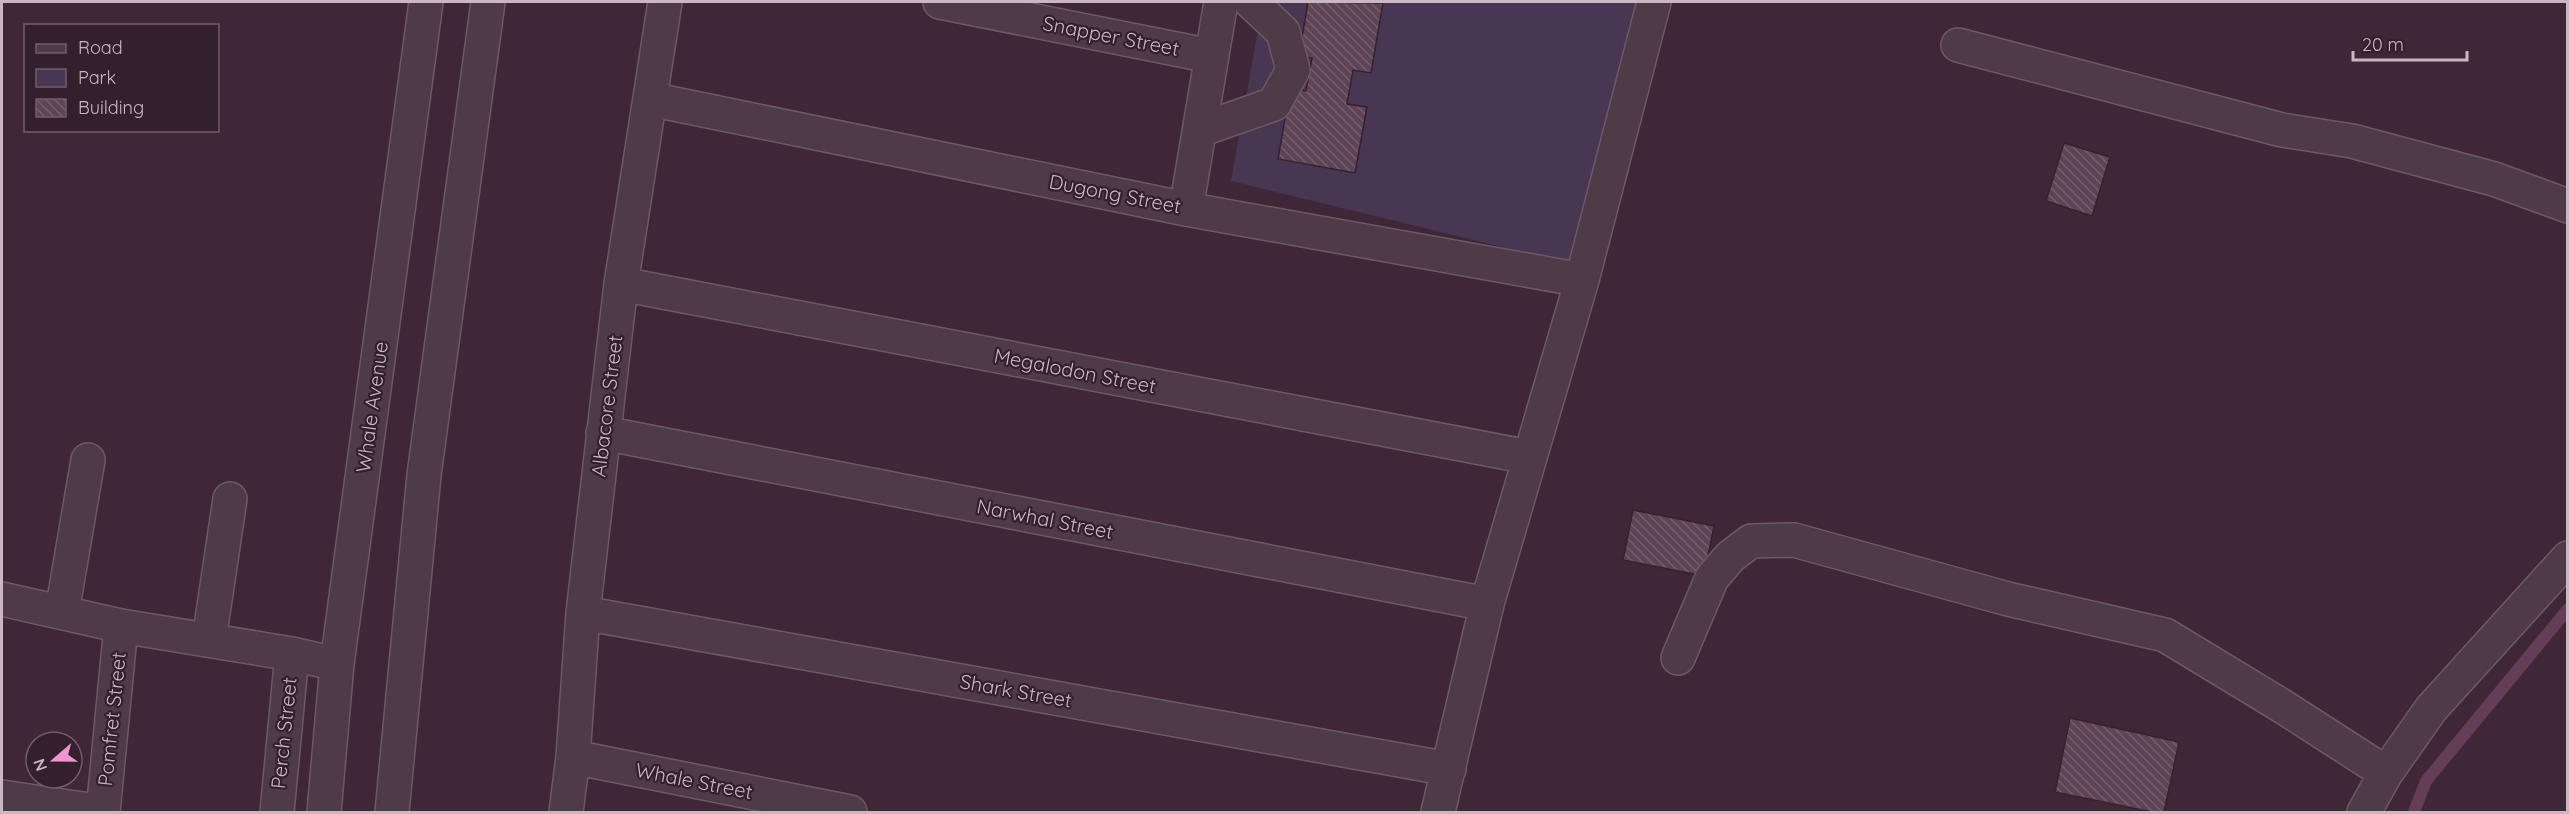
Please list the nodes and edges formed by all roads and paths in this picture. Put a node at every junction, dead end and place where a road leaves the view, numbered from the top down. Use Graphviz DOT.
graph roads {
  1 [pos="426,2"];
  2 [pos="488,2"];
  3 [pos="665,2"];
  4 [pos="940,2"];
  5 [pos="1221,2"];
  6 [pos="1251,2"];
  7 [pos="1654,2"];
  8 [pos="1958,45"];
  9 [pos="1211,56"];
  10 [pos="650,99"];
  11 [pos="1200,130"];
  12 [pos="2568,206"];
  13 [pos="1186,208"];
  14 [pos="1582,280"];
  15 [pos="621,284"];
  16 [pos="603,433"];
  17 [pos="1529,457"];
  18 [pos="88,460"];
  19 [pos="231,499"];
  20 [pos="2568,558"];
  21 [pos="2,599"];
  22 [pos="1487,604"];
  23 [pos="62,612"];
  24 [pos="583,613"];
  25 [pos="122,626"];
  26 [pos="209,640"];
  27 [pos="292,654"];
  28 [pos="1678,658"];
  29 [pos="337,664"];
  30 [pos="573,757"];
  31 [pos="1449,768"];
  32 [pos="2386,773"];
  33 [pos="2,797"];
  34 [pos="103,812"];
  35 [pos="276,813"];
  36 [pos="324,813"];
  37 [pos="392,813"];
  38 [pos="566,813"];
  39 [pos="850,813"];
  40 [pos="1438,813"];
  41 [pos="2364,813"];
  1 -- 29 [label="street, Whale Avenue"];
  2 -- 37 [label="street"];
  3 -- 10 [label="street, Albacore Street"];
  4 -- 9 [label="street, Snapper Street"];
  5 -- 9 [label="street"];
  6 -- 11 [label="street"];
  7 -- 14 [label="street"];
  8 -- 12 [label="street"];
  9 -- 11 [label="street"];
  10 -- 13 [label="street, Dugong Street"];
  10 -- 15 [label="street, Albacore Street"];
  11 -- 13 [label="street"];
  13 -- 14 [label="street, Dugong Street"];
  14 -- 17 [label="street"];
  15 -- 16 [label="street, Albacore Street"];
  15 -- 17 [label="street, Megalodon Street"];
  16 -- 22 [label="street, Narwhal Street"];
  16 -- 24 [label="street, Albacore Street"];
  17 -- 22 [label="street"];
  18 -- 23 [label="street"];
  19 -- 26 [label="street"];
  20 -- 32 [label="street"];
  21 -- 23 [label="street"];
  22 -- 31 [label="street"];
  23 -- 25 [label="street"];
  24 -- 30 [label="street, Albacore Street"];
  24 -- 31 [label="street, Shark Street"];
  25 -- 26 [label="street"];
  25 -- 34 [label="street, Pomfret Street"];
  26 -- 27 [label="street"];
  27 -- 29 [label="street"];
  27 -- 35 [label="street, Perch Street"];
  28 -- 32 [label="street"];
  29 -- 36 [label="street, Whale Avenue"];
  30 -- 38 [label="street, Albacore Street"];
  30 -- 39 [label="street, Whale Street"];
  31 -- 40 [label="street"];
  32 -- 41 [label="street"];
  33 -- 34 [label="street"];
}
